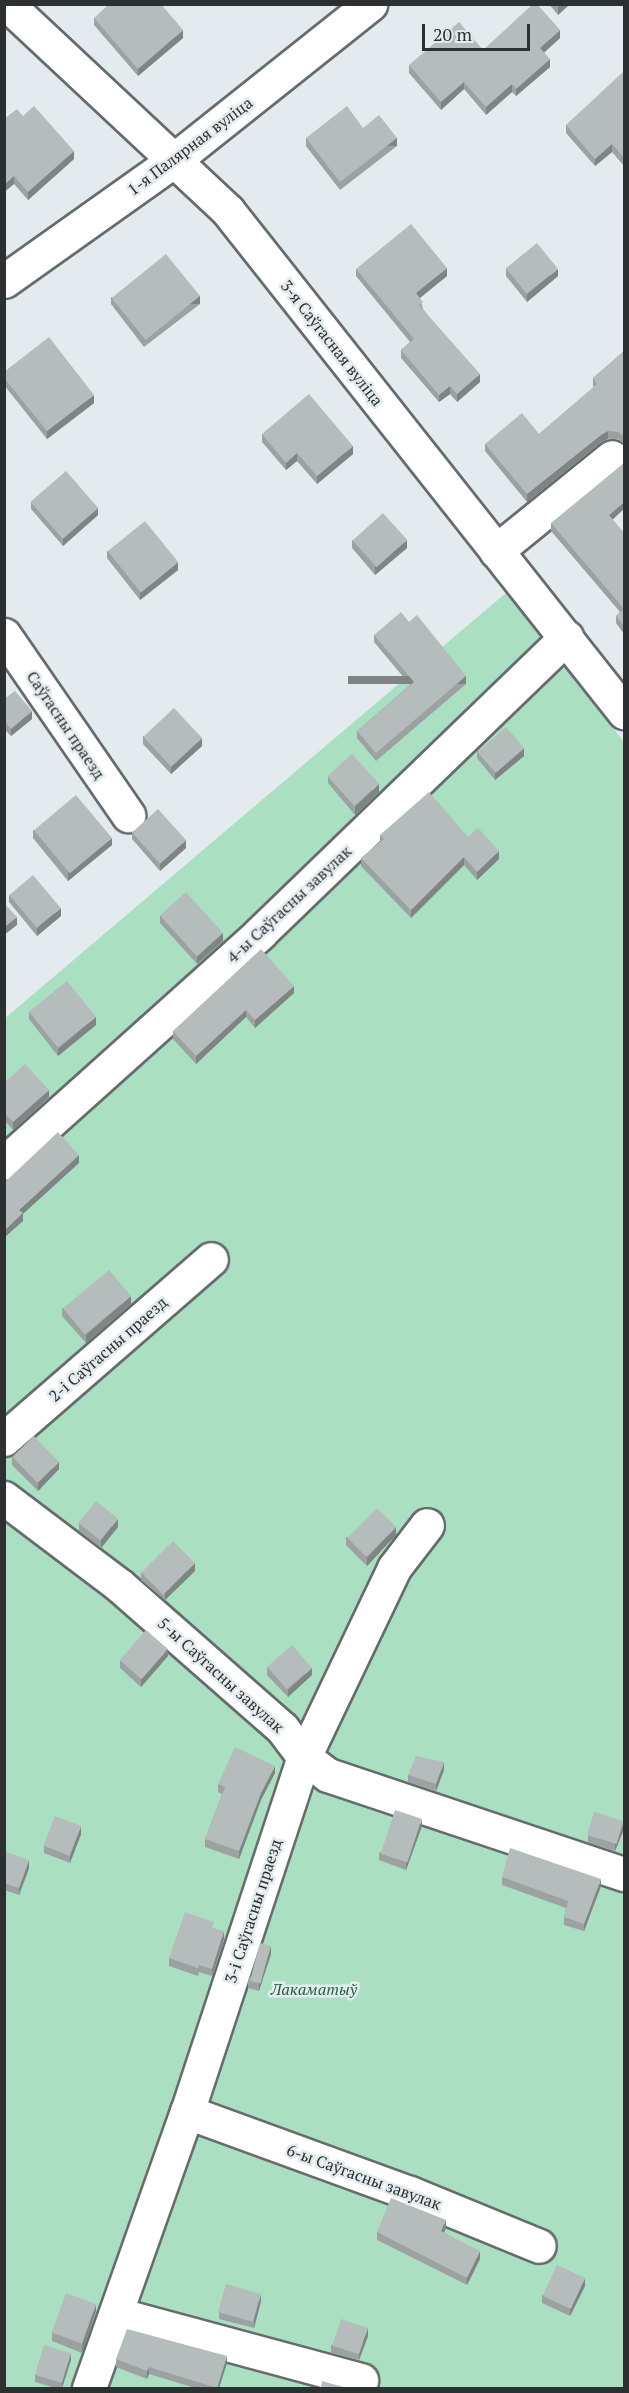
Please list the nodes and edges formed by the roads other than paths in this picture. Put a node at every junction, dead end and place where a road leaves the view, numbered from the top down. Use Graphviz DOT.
graph roads {
  1 [pos="8,4"];
  2 [pos="370,4"];
  3 [pos="174,160"];
  4 [pos="4,281"];
  5 [pos="612,457"];
  6 [pos="496,551"];
  7 [pos="4,635"];
  8 [pos="566,637"];
  9 [pos="624,712"];
  10 [pos="128,815"];
  11 [pos="4,1163"];
  12 [pos="211,1259"];
  13 [pos="4,1439"];
  14 [pos="4,1498"];
  15 [pos="427,1525"];
  16 [pos="304,1757"];
  17 [pos="624,1874"];
  18 [pos="187,2112"];
  19 [pos="539,2246"];
  20 [pos="116,2313"];
  21 [pos="361,2380"];
  22 [pos="89,2388"];
  1 -- 3 [label="street, 3-я Саўгасная вуліца"];
  2 -- 3 [label="street, 1-я Палярная вуліца"];
  3 -- 4 [label="street, 1-я Палярная вуліца"];
  3 -- 6 [label="street, 3-я Саўгасная вуліца"];
  5 -- 6 [label="street"];
  6 -- 8 [label="street, 3-я Саўгасная вуліца"];
  7 -- 10 [label="street, Саўгасны праезд"];
  8 -- 9 [label="street, 3-я Саўгасная вуліца"];
  8 -- 11 [label="street, 4-ы Саўгасны завулак"];
  12 -- 13 [label="street, 2-і Саўгасны праезд"];
  14 -- 16 [label="street, 5-ы Саўгасны завулак"];
  15 -- 16 [label="street, 3-і Саўгасны праезд"];
  16 -- 17 [label="street, 5-ы Саўгасны завулак"];
  16 -- 18 [label="street, 3-і Саўгасны праезд"];
  18 -- 19 [label="street, 6-ы Саўгасны завулак"];
  18 -- 20 [label="street, 3-і Саўгасны праезд"];
  20 -- 21 [label="street"];
  20 -- 22 [label="street, 3-і Саўгасны праезд"];
}
